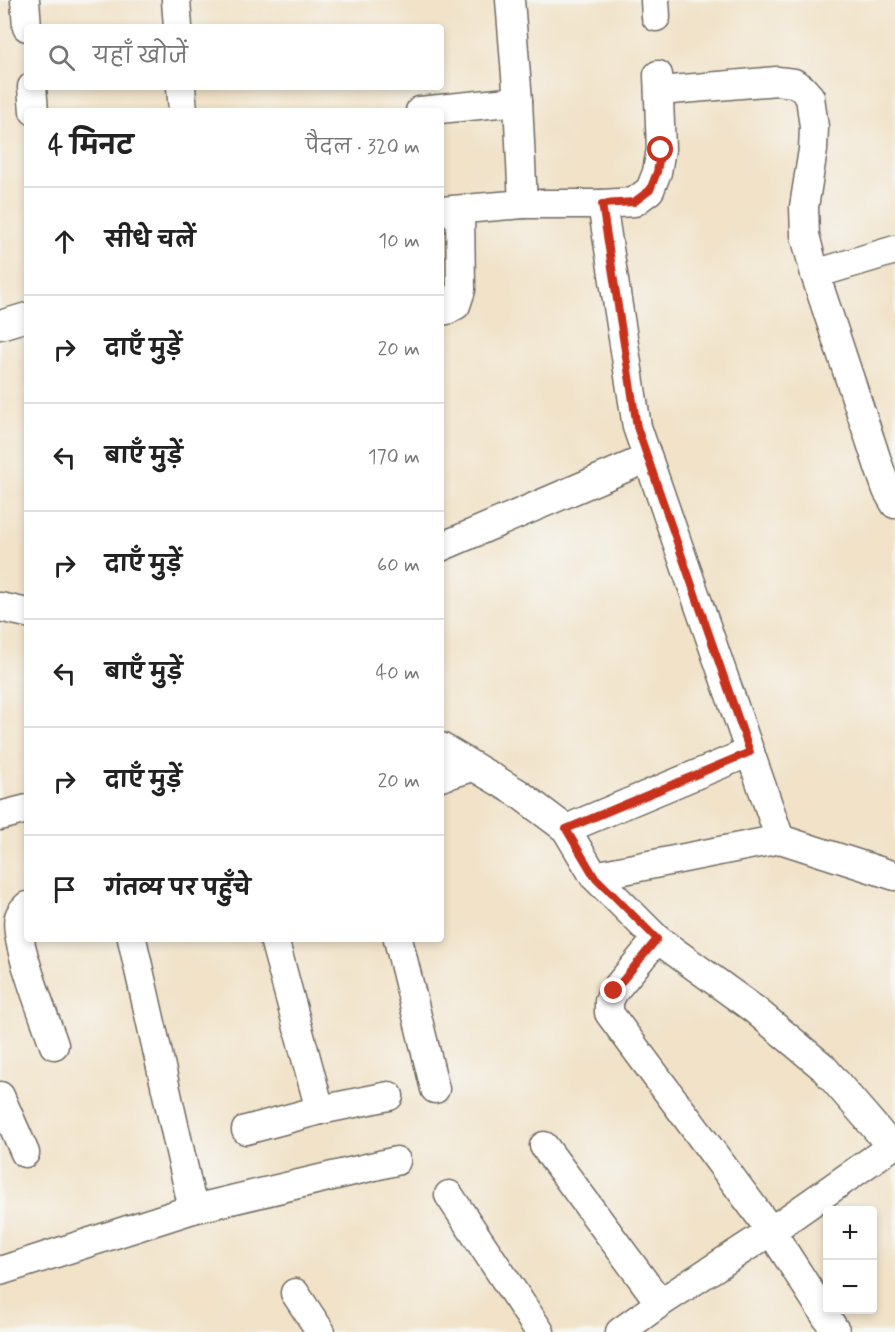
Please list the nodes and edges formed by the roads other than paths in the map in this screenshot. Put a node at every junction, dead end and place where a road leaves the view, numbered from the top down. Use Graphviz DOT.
graph roads {
  1 [pos="26,0"];
  2 [pos="176,0"];
  3 [pos="510,2"];
  4 [pos="27,24"];
  5 [pos="178,24"];
  6 [pos="32,90"];
  7 [pos="518,101"];
  8 [pos="34,108"];
  9 [pos="444,109"];
  10 [pos="523,204"];
  11 [pos="602,204"];
  12 [pos="451,210"];
  13 [pos="895,250"];
  14 [pos="815,274"];
  15 [pos="444,310"];
  16 [pos="24,318"];
  17 [pos="0,325"];
  18 [pos="648,458"];
  19 [pos="895,504"];
  20 [pos="444,546"];
  21 [pos="0,607"];
  22 [pos="24,612"];
  23 [pos="444,749"];
  24 [pos="750,752"];
  25 [pos="473,767"];
  26 [pos="444,776"];
  27 [pos="24,810"];
  28 [pos="0,816"];
  29 [pos="566,829"];
  30 [pos="780,839"];
  31 [pos="594,876"];
  32 [pos="895,876"];
  33 [pos="24,910"];
  34 [pos="657,939"];
  35 [pos="133,942"];
  36 [pos="275,942"];
  37 [pos="399,942"];
  38 [pos="11,953"];
  39 [pos="54,1045"];
  40 [pos="435,1089"];
  41 [pos="0,1096"];
  42 [pos="389,1096"];
  43 [pos="320,1110"];
  44 [pos="246,1130"];
  45 [pos="893,1145"];
  46 [pos="544,1146"];
  47 [pos="25,1153"];
  48 [pos="396,1161"];
  49 [pos="449,1195"];
  50 [pos="193,1209"];
  51 [pos="771,1231"];
  52 [pos="0,1271"];
  53 [pos="295,1293"];
  54 [pos="660,1303"];
  55 [pos="321,1332"];
  56 [pos="540,1332"];
  57 [pos="620,1332"];
  58 [pos="836,1332"];
  1 -- 4 [label="street"];
  2 -- 5 [label="street"];
  3 -- 7 [label="street"];
  6 -- 8 [label="street"];
  7 -- 9 [label="street"];
  7 -- 10 [label="street"];
  10 -- 11 [label="street"];
  10 -- 12 [label="street"];
  11 -- 14 [label="street"];
  11 -- 18 [label="street"];
  12 -- 15 [label="street"];
  13 -- 14 [label="street"];
  14 -- 19 [label="street"];
  16 -- 17 [label="street"];
  18 -- 20 [label="street"];
  18 -- 24 [label="street"];
  21 -- 22 [label="street"];
  23 -- 25 [label="street"];
  24 -- 29 [label="street"];
  24 -- 30 [label="street"];
  25 -- 26 [label="street"];
  25 -- 29 [label="street"];
  27 -- 28 [label="street"];
  29 -- 31 [label="street"];
  30 -- 31 [label="street"];
  30 -- 32 [label="street"];
  31 -- 34 [label="street"];
  33 -- 38 [label="street"];
  34 -- 45 [label="street"];
  34 -- 51 [label="street"];
  35 -- 50 [label="street"];
  36 -- 43 [label="street"];
  37 -- 40 [label="street"];
  38 -- 39 [label="street"];
  41 -- 47 [label="street"];
  42 -- 43 [label="street"];
  43 -- 44 [label="street"];
  45 -- 51 [label="street"];
  46 -- 54 [label="street"];
  48 -- 50 [label="street"];
  49 -- 56 [label="street"];
  50 -- 52 [label="street"];
  51 -- 54 [label="street"];
  51 -- 58 [label="street"];
  53 -- 55 [label="street"];
  54 -- 57 [label="street"];
}
